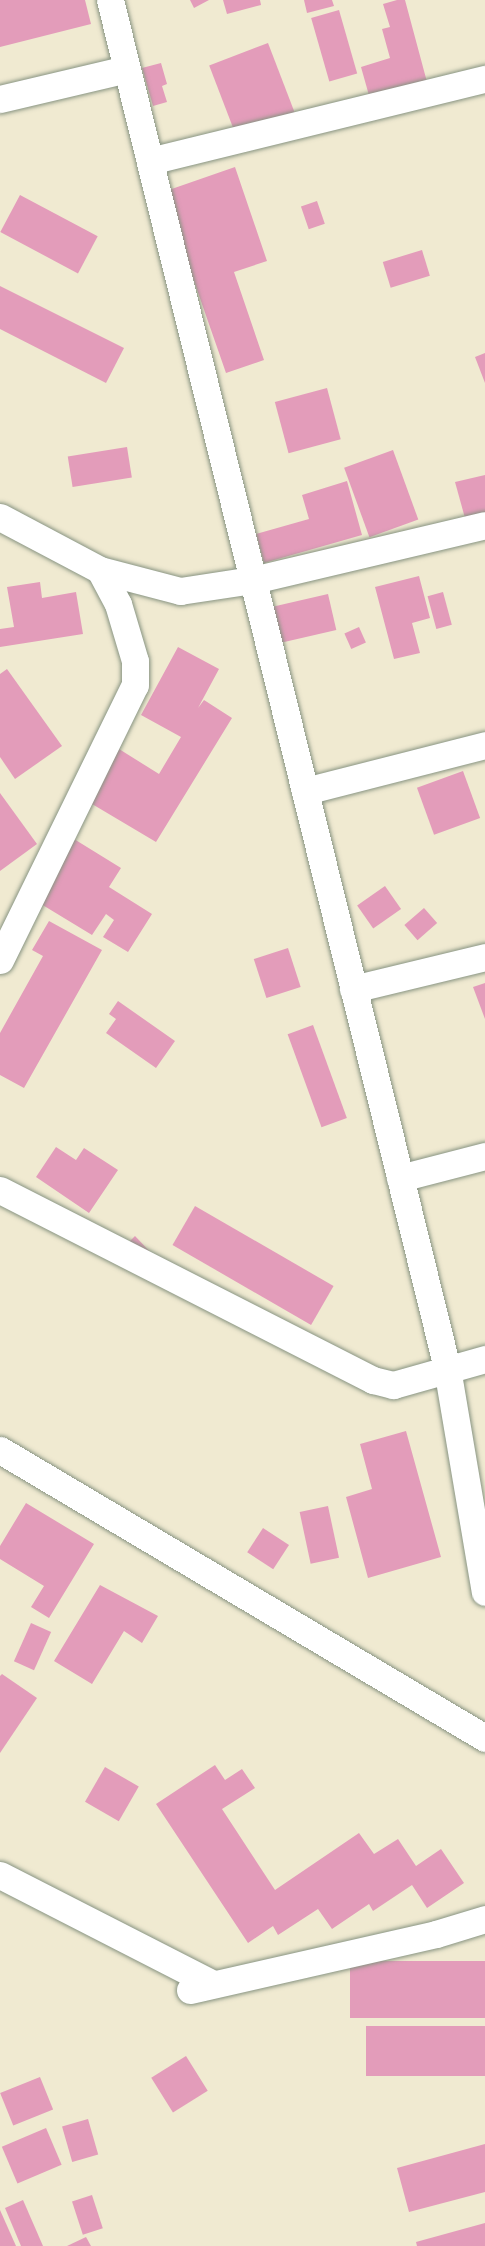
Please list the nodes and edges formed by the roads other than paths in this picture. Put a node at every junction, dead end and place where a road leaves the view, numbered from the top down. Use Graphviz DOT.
graph roads {
  1 [pos="110,0"];
  2 [pos="127,69"];
  3 [pos="485,79"];
  4 [pos="0,99"];
  5 [pos="150,161"];
  6 [pos="0,517"];
  7 [pos="485,525"];
  8 [pos="100,570"];
  9 [pos="253,580"];
  10 [pos="485,745"];
  11 [pos="304,791"];
  12 [pos="485,957"];
  13 [pos="0,960"];
  14 [pos="354,989"];
  15 [pos="485,1156"];
  16 [pos="400,1178"];
  17 [pos="0,1190"];
  18 [pos="485,1359"];
  19 [pos="447,1368"];
  20 [pos="0,1450"];
  21 [pos="485,1592"];
  22 [pos="485,1738"];
  23 [pos="0,1875"];
  24 [pos="485,1919"];
  1 -- 2 [label="street"];
  2 -- 4 [label="street"];
  2 -- 5 [label="street"];
  3 -- 5 [label="street"];
  5 -- 9 [label="street"];
  6 -- 8 [label="street"];
  7 -- 9 [label="street"];
  8 -- 9 [label="street"];
  8 -- 13 [label="street"];
  9 -- 11 [label="street"];
  10 -- 11 [label="street"];
  11 -- 14 [label="street"];
  12 -- 14 [label="street"];
  14 -- 16 [label="street"];
  15 -- 16 [label="street"];
  16 -- 19 [label="street"];
  17 -- 19 [label="street"];
  18 -- 19 [label="street"];
  19 -- 21 [label="street"];
  20 -- 22 [label="street"];
  23 -- 24 [label="street"];
}
